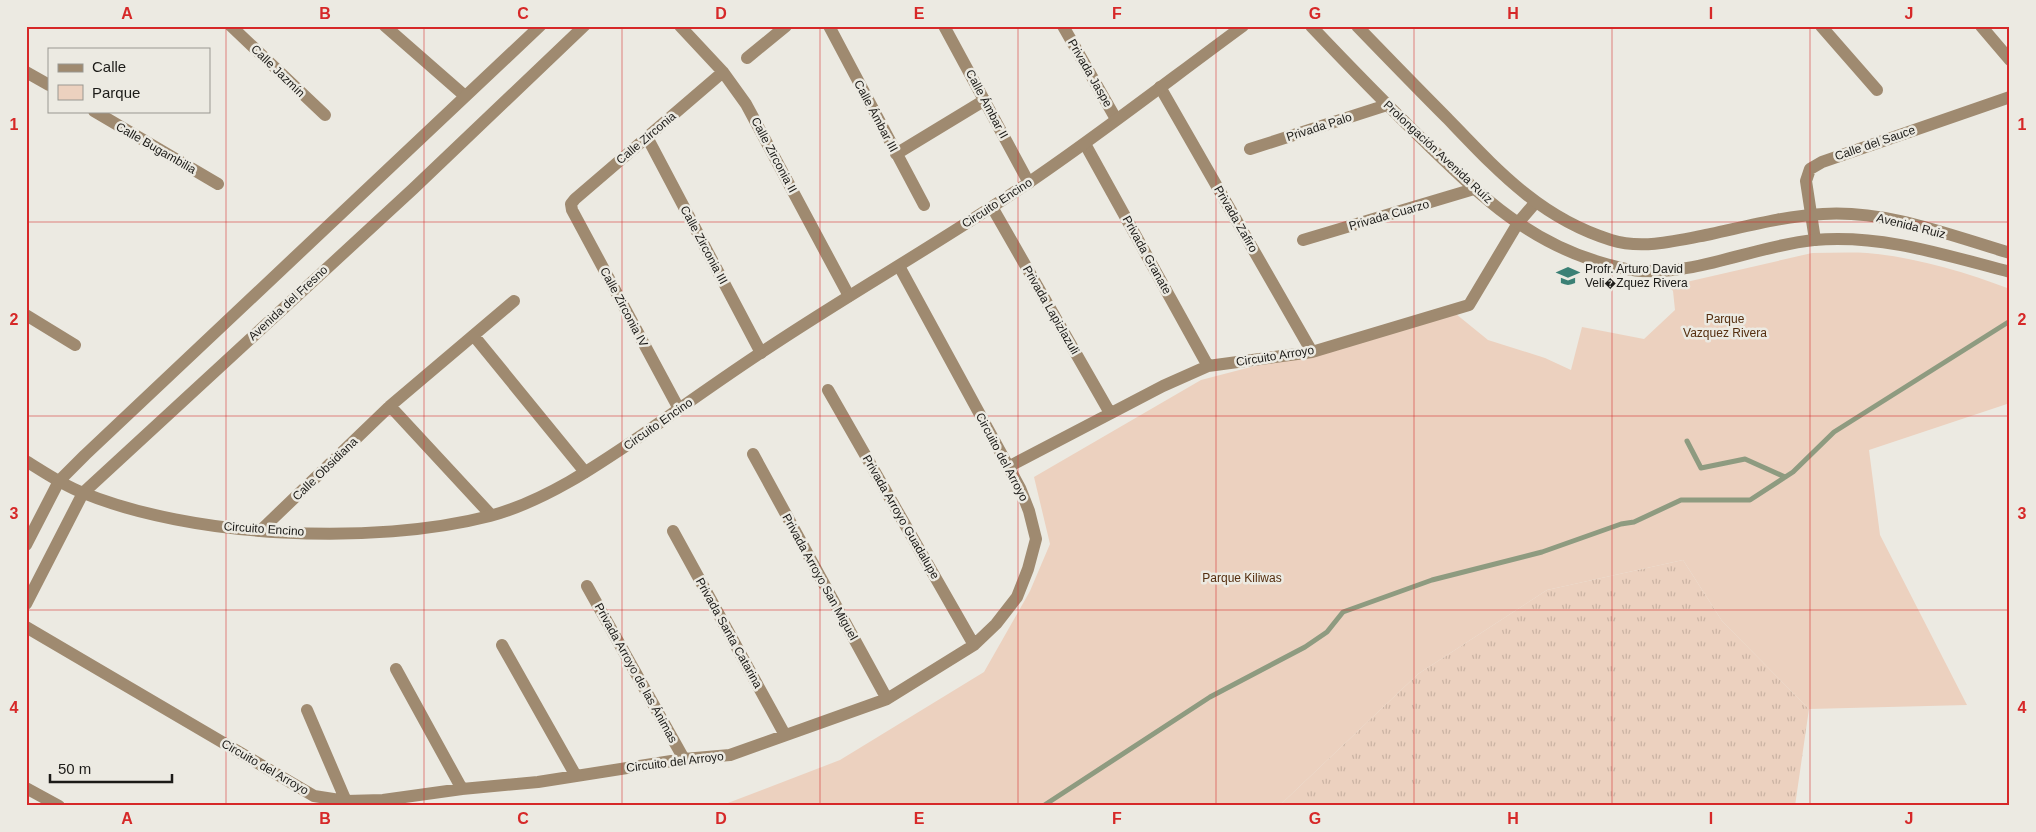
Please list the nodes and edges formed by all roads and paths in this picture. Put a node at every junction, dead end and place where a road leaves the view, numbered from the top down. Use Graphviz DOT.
graph roads {
  1 [pos="231,26"];
  2 [pos="386,26"];
  3 [pos="540,26"];
  4 [pos="584,26"];
  5 [pos="680,26"];
  6 [pos="786,26"];
  7 [pos="829,26"];
  8 [pos="944,26"];
  9 [pos="1063,26"];
  10 [pos="1243,26"];
  11 [pos="1312,26"];
  12 [pos="1357,26"];
  13 [pos="1821,26"];
  14 [pos="1981,26"];
  15 [pos="747,58"];
  16 [pos="2010,60"];
  17 [pos="26,72"];
  18 [pos="723,72"];
  19 [pos="48,84"];
  20 [pos="1160,87"];
  21 [pos="1877,90"];
  22 [pos="465,96"];
  23 [pos="2010,97"];
  24 [pos="985,100"];
  25 [pos="1387,105"];
  26 [pos="96,112"];
  27 [pos="325,115"];
  28 [pos="1116,119"];
  29 [pos="647,137"];
  30 [pos="1085,144"];
  31 [pos="1250,149"];
  32 [pos="896,154"];
  33 [pos="1029,183"];
  34 [pos="218,184"];
  35 [pos="1474,189"];
  36 [pos="1535,203"];
  37 [pos="571,204"];
  38 [pos="924,204"];
  39 [pos="992,207"];
  40 [pos="1810,215"];
  41 [pos="1518,223"];
  42 [pos="1303,240"];
  43 [pos="1815,240"];
  44 [pos="2010,253"];
  45 [pos="899,266"];
  46 [pos="2010,272"];
  47 [pos="849,296"];
  48 [pos="514,302"];
  49 [pos="26,315"];
  50 [pos="474,336"];
  51 [pos="75,345"];
  52 [pos="1312,352"];
  53 [pos="761,353"];
  54 [pos="1208,366"];
  55 [pos="828,390"];
  56 [pos="390,406"];
  57 [pos="679,409"];
  58 [pos="1110,413"];
  59 [pos="753,454"];
  60 [pos="26,461"];
  61 [pos="1008,467"];
  62 [pos="585,472"];
  63 [pos="59,482"];
  64 [pos="83,493"];
  65 [pos="491,515"];
  66 [pos="260,531"];
  67 [pos="673,531"];
  68 [pos="26,545"];
  69 [pos="588,586"];
  70 [pos="26,604"];
  71 [pos="26,627"];
  72 [pos="502,645"];
  73 [pos="974,645"];
  74 [pos="396,669"];
  75 [pos="887,699"];
  76 [pos="308,710"];
  77 [pos="785,735"];
  78 [pos="684,759"];
  79 [pos="576,776"];
  80 [pos="26,788"];
  81 [pos="462,789"];
  82 [pos="346,801"];
  83 [pos="381,803"];
  84 [pos="59,806"];
  1 -- 27 [label="street, Calle Jazmín"];
  2 -- 22 [label="street"];
  3 -- 22 [label="street"];
  4 -- 64 [label="street, Avenida del Fresno"];
  5 -- 18 [label="street, Calle Zirconia II"];
  6 -- 15 [label="street"];
  7 -- 32 [label="street, Calle Ámbar III"];
  8 -- 24 [label="street, Calle Ámbar II"];
  9 -- 28 [label="street, Privada Jaspe"];
  10 -- 20 [label="street, Circuito Encino"];
  11 -- 25 [label="street, Prolongación Avenida Ruíz"];
  12 -- 36 [label="street"];
  13 -- 21 [label="street"];
  14 -- 16 [label="street"];
  17 -- 19 [label="street"];
  18 -- 29 [label="street, Calle Zirconia"];
  18 -- 47 [label="street, Calle Zirconia II"];
  20 -- 28 [label="street, Circuito Encino"];
  20 -- 52 [label="street, Privada Zafiro"];
  22 -- 63 [label="street"];
  23 -- 40 [label="street, Calle del Sauce"];
  24 -- 32 [label="street"];
  24 -- 33 [label="street, Calle Ámbar II"];
  25 -- 31 [label="street, Privada Palo"];
  25 -- 35 [label="street, Prolongación Avenida Ruíz"];
  26 -- 34 [label="street, Calle Bugambilia"];
  28 -- 30 [label="street, Circuito Encino"];
  29 -- 37 [label="street, Calle Zirconia"];
  29 -- 53 [label="street, Calle Zirconia III"];
  30 -- 33 [label="street, Circuito Encino"];
  30 -- 54 [label="street, Privada Granate"];
  32 -- 38 [label="street, Calle Ámbar III"];
  33 -- 39 [label="street, Circuito Encino"];
  35 -- 41 [label="street, Prolongación Avenida Ruíz"];
  35 -- 42 [label="street, Privada Cuarzo"];
  36 -- 40 [label="street"];
  36 -- 41 [label="street, Circuito Arroyo"];
  37 -- 57 [label="street, Calle Zirconia IV"];
  39 -- 45 [label="street, Circuito Encino"];
  39 -- 58 [label="street, Privada Lapizlazuli"];
  40 -- 43 [label="street, Calle del Sauce"];
  40 -- 44 [label="street, Avenida Ruiz"];
  41 -- 43 [label="street, Prolongación Avenida Ruíz"];
  41 -- 52 [label="street, Circuito Arroyo"];
  43 -- 46 [label="street, Avenida Ruiz"];
  45 -- 47 [label="street, Circuito Encino"];
  45 -- 61 [label="street, Circuito del Arroyo"];
  47 -- 53 [label="street, Circuito Encino"];
  48 -- 50 [label="street, Calle Obsidiana"];
  49 -- 51 [label="street"];
  50 -- 56 [label="street, Calle Obsidiana"];
  50 -- 62 [label="street"];
  52 -- 54 [label="street, Circuito Arroyo"];
  53 -- 57 [label="street, Circuito Encino"];
  54 -- 58 [label="street, Circuito Arroyo"];
  55 -- 73 [label="street, Privada Arroyo Guadalupe"];
  56 -- 65 [label="street"];
  56 -- 66 [label="street, Calle Obsidiana"];
  57 -- 62 [label="street, Circuito Encino"];
  58 -- 61 [label="street, Circuito Arroyo"];
  59 -- 75 [label="street, Privada Arroyo San Miguel"];
  60 -- 63 [label="street, Circuito Encino"];
  61 -- 73 [label="street, Circuito del Arroyo"];
  62 -- 65 [label="street, Circuito Encino"];
  63 -- 64 [label="street, Circuito Encino"];
  63 -- 68 [label="street"];
  64 -- 66 [label="street, Circuito Encino"];
  64 -- 70 [label="street, Avenida del Fresno"];
  65 -- 66 [label="street, Circuito Encino"];
  67 -- 77 [label="street, Privada Santa Catarina"];
  69 -- 78 [label="street, Privada Arroyo de las Ánimas"];
  71 -- 82 [label="street, Circuito del Arroyo"];
  72 -- 79 [label="street"];
  73 -- 75 [label="street, Circuito del Arroyo"];
  74 -- 81 [label="street"];
  75 -- 77 [label="street, Circuito del Arroyo"];
  76 -- 82 [label="street"];
  77 -- 78 [label="street, Circuito del Arroyo"];
  78 -- 79 [label="street, Circuito del Arroyo"];
  79 -- 81 [label="street, Circuito del Arroyo"];
  80 -- 84 [label="street"];
  81 -- 83 [label="street, Circuito del Arroyo"];
  82 -- 83 [label="street, Circuito del Arroyo"];
}
